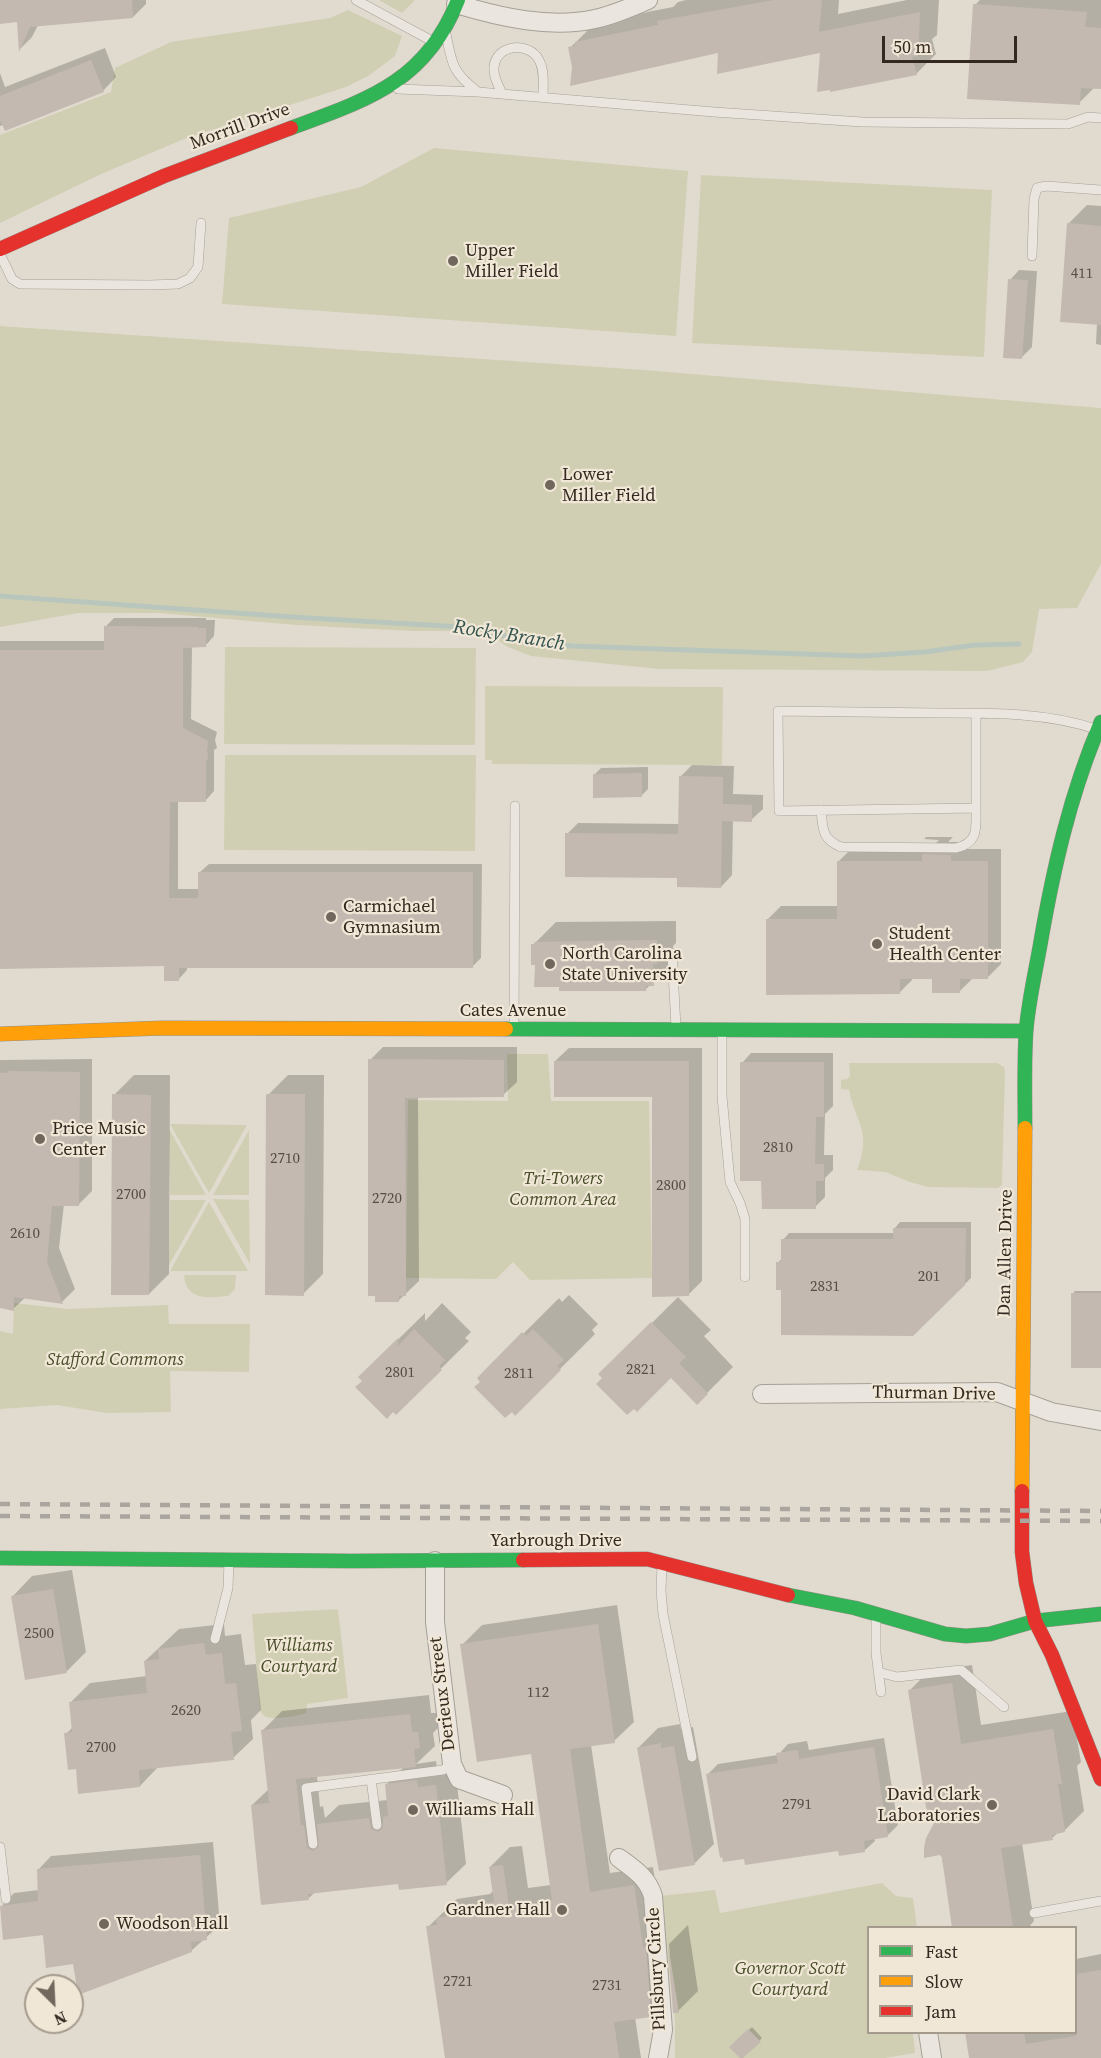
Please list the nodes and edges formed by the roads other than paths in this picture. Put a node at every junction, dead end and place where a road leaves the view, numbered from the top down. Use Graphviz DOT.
graph roads {
  1 [pos="356,0"];
  2 [pos="648,0"];
  3 [pos="457,2"];
  4 [pos="444,27"];
  5 [pos="435,42"];
  6 [pos="385,89"];
  7 [pos="478,92"];
  8 [pos="502,94"];
  9 [pos="543,97"];
  10 [pos="1101,118"];
  11 [pos="1101,190"];
  12 [pos="201,223"];
  13 [pos="0,249"];
  14 [pos="0,254"];
  15 [pos="1032,256"];
  16 [pos="976,713"];
  17 [pos="1099,726"];
  18 [pos="515,806"];
  19 [pos="976,808"];
  20 [pos="821,810"];
  21 [pos="672,953"];
  22 [pos="514,1029"];
  23 [pos="676,1030"];
  24 [pos="722,1030"];
  25 [pos="1026,1031"];
  26 [pos="0,1034"];
  27 [pos="745,1277"];
  28 [pos="762,1394"];
  29 [pos="1023,1402"];
  30 [pos="1101,1421"];
  31 [pos="0,1558"];
  32 [pos="230,1560"];
  33 [pos="435,1561"];
  34 [pos="662,1563"];
  35 [pos="876,1614"];
  36 [pos="1101,1614"];
  37 [pos="1035,1621"];
  38 [pos="215,1639"];
  39 [pos="878,1672"];
  40 [pos="881,1692"];
  41 [pos="1004,1707"];
  42 [pos="692,1758"];
  43 [pos="452,1764"];
  44 [pos="371,1779"];
  45 [pos="1101,1779"];
  46 [pos="503,1795"];
  47 [pos="377,1826"];
  48 [pos="313,1844"];
  49 [pos="0,1847"];
  50 [pos="619,1858"];
  51 [pos="6,1899"];
  52 [pos="1101,1901"];
  53 [pos="1034,1913"];
  54 [pos="928,2034"];
  55 [pos="658,2058"];
  56 [pos="932,2058"];
  1 -- 5 [label="lane"];
  2 -- 3 [label="street"];
  3 -- 4 [label="street, Morrill Drive"];
  4 -- 5 [label="street, Morrill Drive"];
  4 -- 7 [label="lane"];
  5 -- 6 [label="street, Morrill Drive"];
  6 -- 7 [label="lane"];
  6 -- 13 [label="street, Morrill Drive"];
  7 -- 8 [label="lane"];
  8 -- 9 [label="lane"];
  8 -- 9 [label="lane"];
  9 -- 10 [label="lane"];
  11 -- 15 [label="lane"];
  12 -- 14 [label="lane"];
  16 -- 17 [label="lane"];
  16 -- 19 [label="lane"];
  16 -- 20 [label="lane"];
  17 -- 25 [label="street, Dan Allen Drive"];
  18 -- 22 [label="lane"];
  19 -- 20 [label="lane"];
  19 -- 20 [label="lane"];
  21 -- 23 [label="lane"];
  22 -- 23 [label="street, Cates Avenue"];
  22 -- 26 [label="street, Cates Avenue"];
  23 -- 24 [label="street, Cates Avenue"];
  24 -- 25 [label="street, Cates Avenue"];
  24 -- 27 [label="lane"];
  25 -- 29 [label="street, Dan Allen Drive"];
  28 -- 29 [label="street, Thurman Drive"];
  29 -- 30 [label="street, Thurman Drive"];
  29 -- 37 [label="street, Dan Allen Drive"];
  31 -- 32 [label="street, Yarbrough Drive"];
  32 -- 33 [label="street, Yarbrough Drive"];
  32 -- 38 [label="lane"];
  33 -- 34 [label="street, Yarbrough Drive"];
  33 -- 43 [label="street, Derieux Street"];
  34 -- 35 [label="street, Yarbrough Drive"];
  34 -- 42 [label="lane"];
  35 -- 37 [label="street, Yarbrough Drive"];
  35 -- 39 [label="lane"];
  36 -- 37 [label="street, Yarbrough Drive"];
  37 -- 45 [label="street, Dan Allen Drive"];
  39 -- 40 [label="lane"];
  39 -- 41 [label="lane"];
  43 -- 44 [label="lane"];
  43 -- 46 [label="street, Derieux Street"];
  44 -- 47 [label="lane"];
  44 -- 48 [label="lane"];
  49 -- 51 [label="lane"];
  50 -- 55 [label="street, Pillsbury Circle"];
  52 -- 53 [label="lane"];
  54 -- 56 [label="street"];
}
